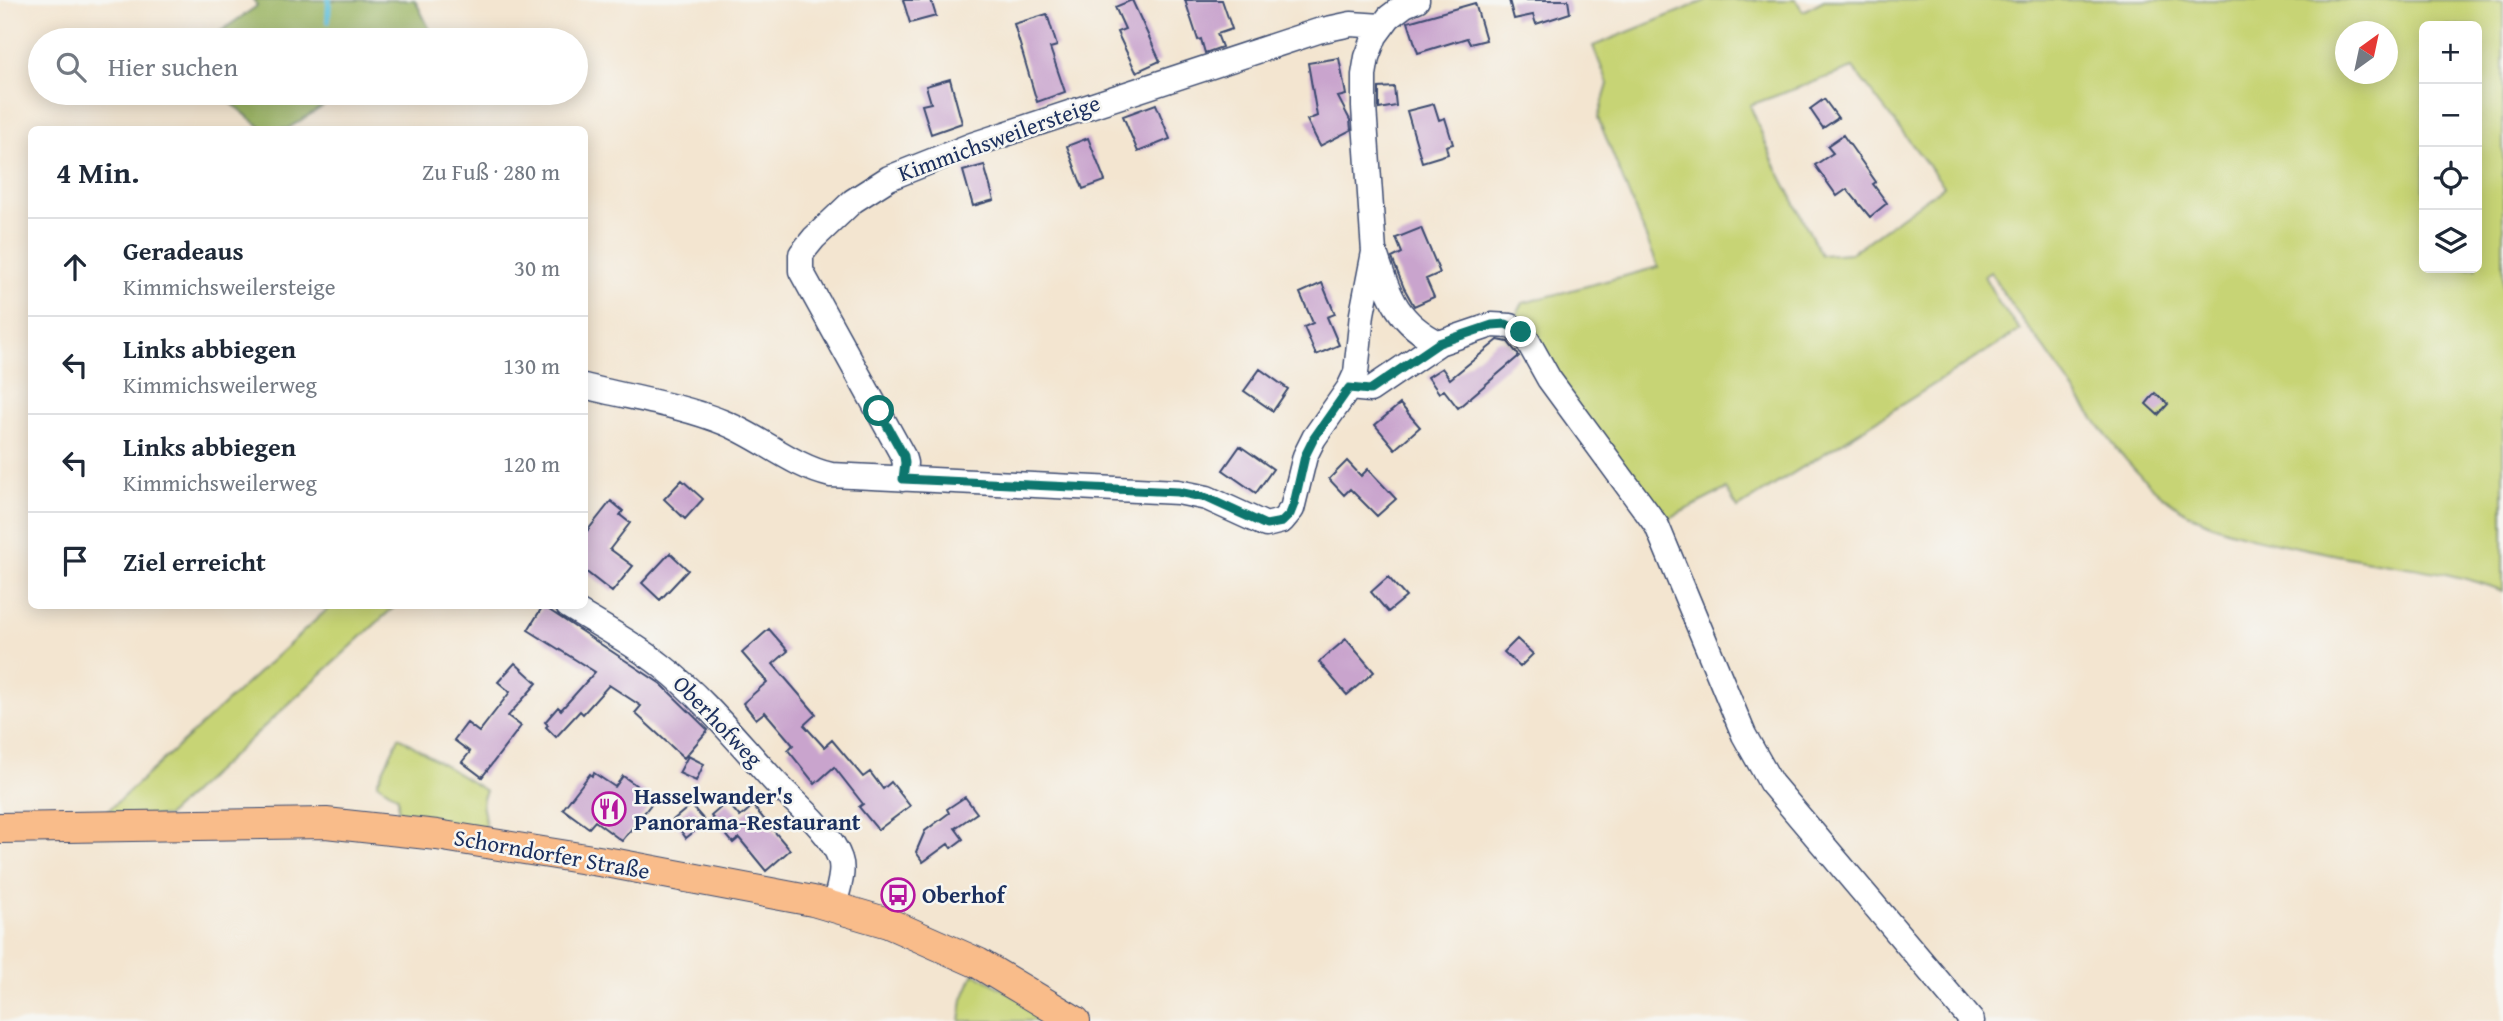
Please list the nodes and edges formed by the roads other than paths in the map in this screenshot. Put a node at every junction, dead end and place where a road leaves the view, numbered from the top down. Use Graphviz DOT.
graph roads {
  1 [pos="1417,0"];
  2 [pos="1381,26"];
  3 [pos="1374,252"];
  4 [pos="1439,343"];
  5 [pos="588,387"];
  6 [pos="1349,388"];
  7 [pos="903,479"];
  8 [pos="573,609"];
  9 [pos="0,828"];
  10 [pos="834,906"];
  11 [pos="1075,1021"];
  12 [pos="1972,1021"];
  1 -- 2 [label="street"];
  2 -- 3 [label="street"];
  2 -- 7 [label="street, Kimmichsweilersteige"];
  3 -- 4 [label="street"];
  3 -- 6 [label="street"];
  4 -- 6 [label="street"];
  4 -- 12 [label="street"];
  5 -- 7 [label="street"];
  6 -- 7 [label="street"];
  8 -- 10 [label="street, Oberhofweg"];
  9 -- 10 [label="main road, Schorndorfer Straße"];
  10 -- 11 [label="main road, Schorndorfer Straße"];
}
